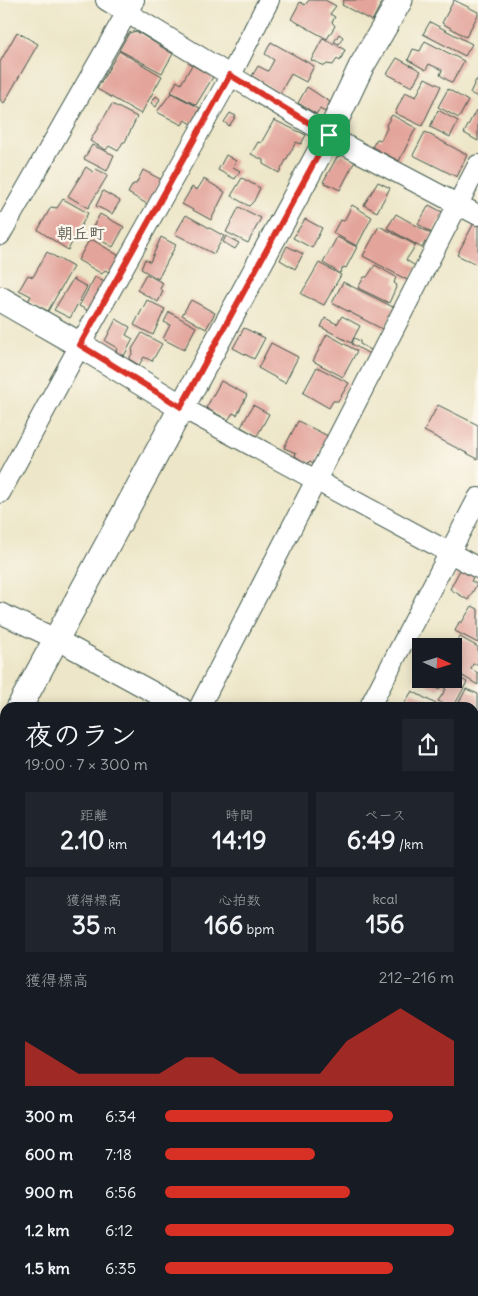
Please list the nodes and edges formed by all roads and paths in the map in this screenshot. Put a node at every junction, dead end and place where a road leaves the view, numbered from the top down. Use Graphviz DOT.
graph roads {
  1 [pos="106,0"];
  2 [pos="269,0"];
  3 [pos="400,0"];
  4 [pos="131,6"];
  5 [pos="230,75"];
  6 [pos="329,135"];
  7 [pos="478,165"];
  8 [pos="457,204"];
  9 [pos="478,215"];
  10 [pos="0,235"];
  11 [pos="0,299"];
  12 [pos="80,345"];
  13 [pos="181,407"];
  14 [pos="316,480"];
  15 [pos="0,493"];
  16 [pos="478,498"];
  17 [pos="450,552"];
  18 [pos="478,568"];
  19 [pos="0,613"];
  20 [pos="56,639"];
  21 [pos="22,702"];
  22 [pos="171,702"];
  23 [pos="202,702"];
  24 [pos="372,702"];
  1 -- 4 [label="street"];
  2 -- 5 [label="street"];
  3 -- 6 [label="street"];
  4 -- 5 [label="street"];
  4 -- 10 [label="street"];
  5 -- 6 [label="street"];
  5 -- 12 [label="street"];
  6 -- 8 [label="street"];
  6 -- 13 [label="street"];
  7 -- 8 [label="street"];
  8 -- 9 [label="street"];
  8 -- 14 [label="street"];
  11 -- 12 [label="street"];
  12 -- 13 [label="street"];
  12 -- 15 [label="street"];
  13 -- 14 [label="street"];
  13 -- 20 [label="street"];
  14 -- 17 [label="street"];
  14 -- 23 [label="street"];
  16 -- 17 [label="street"];
  17 -- 18 [label="street"];
  17 -- 24 [label="street"];
  19 -- 20 [label="street"];
  20 -- 21 [label="street"];
  20 -- 22 [label="street"];
}
